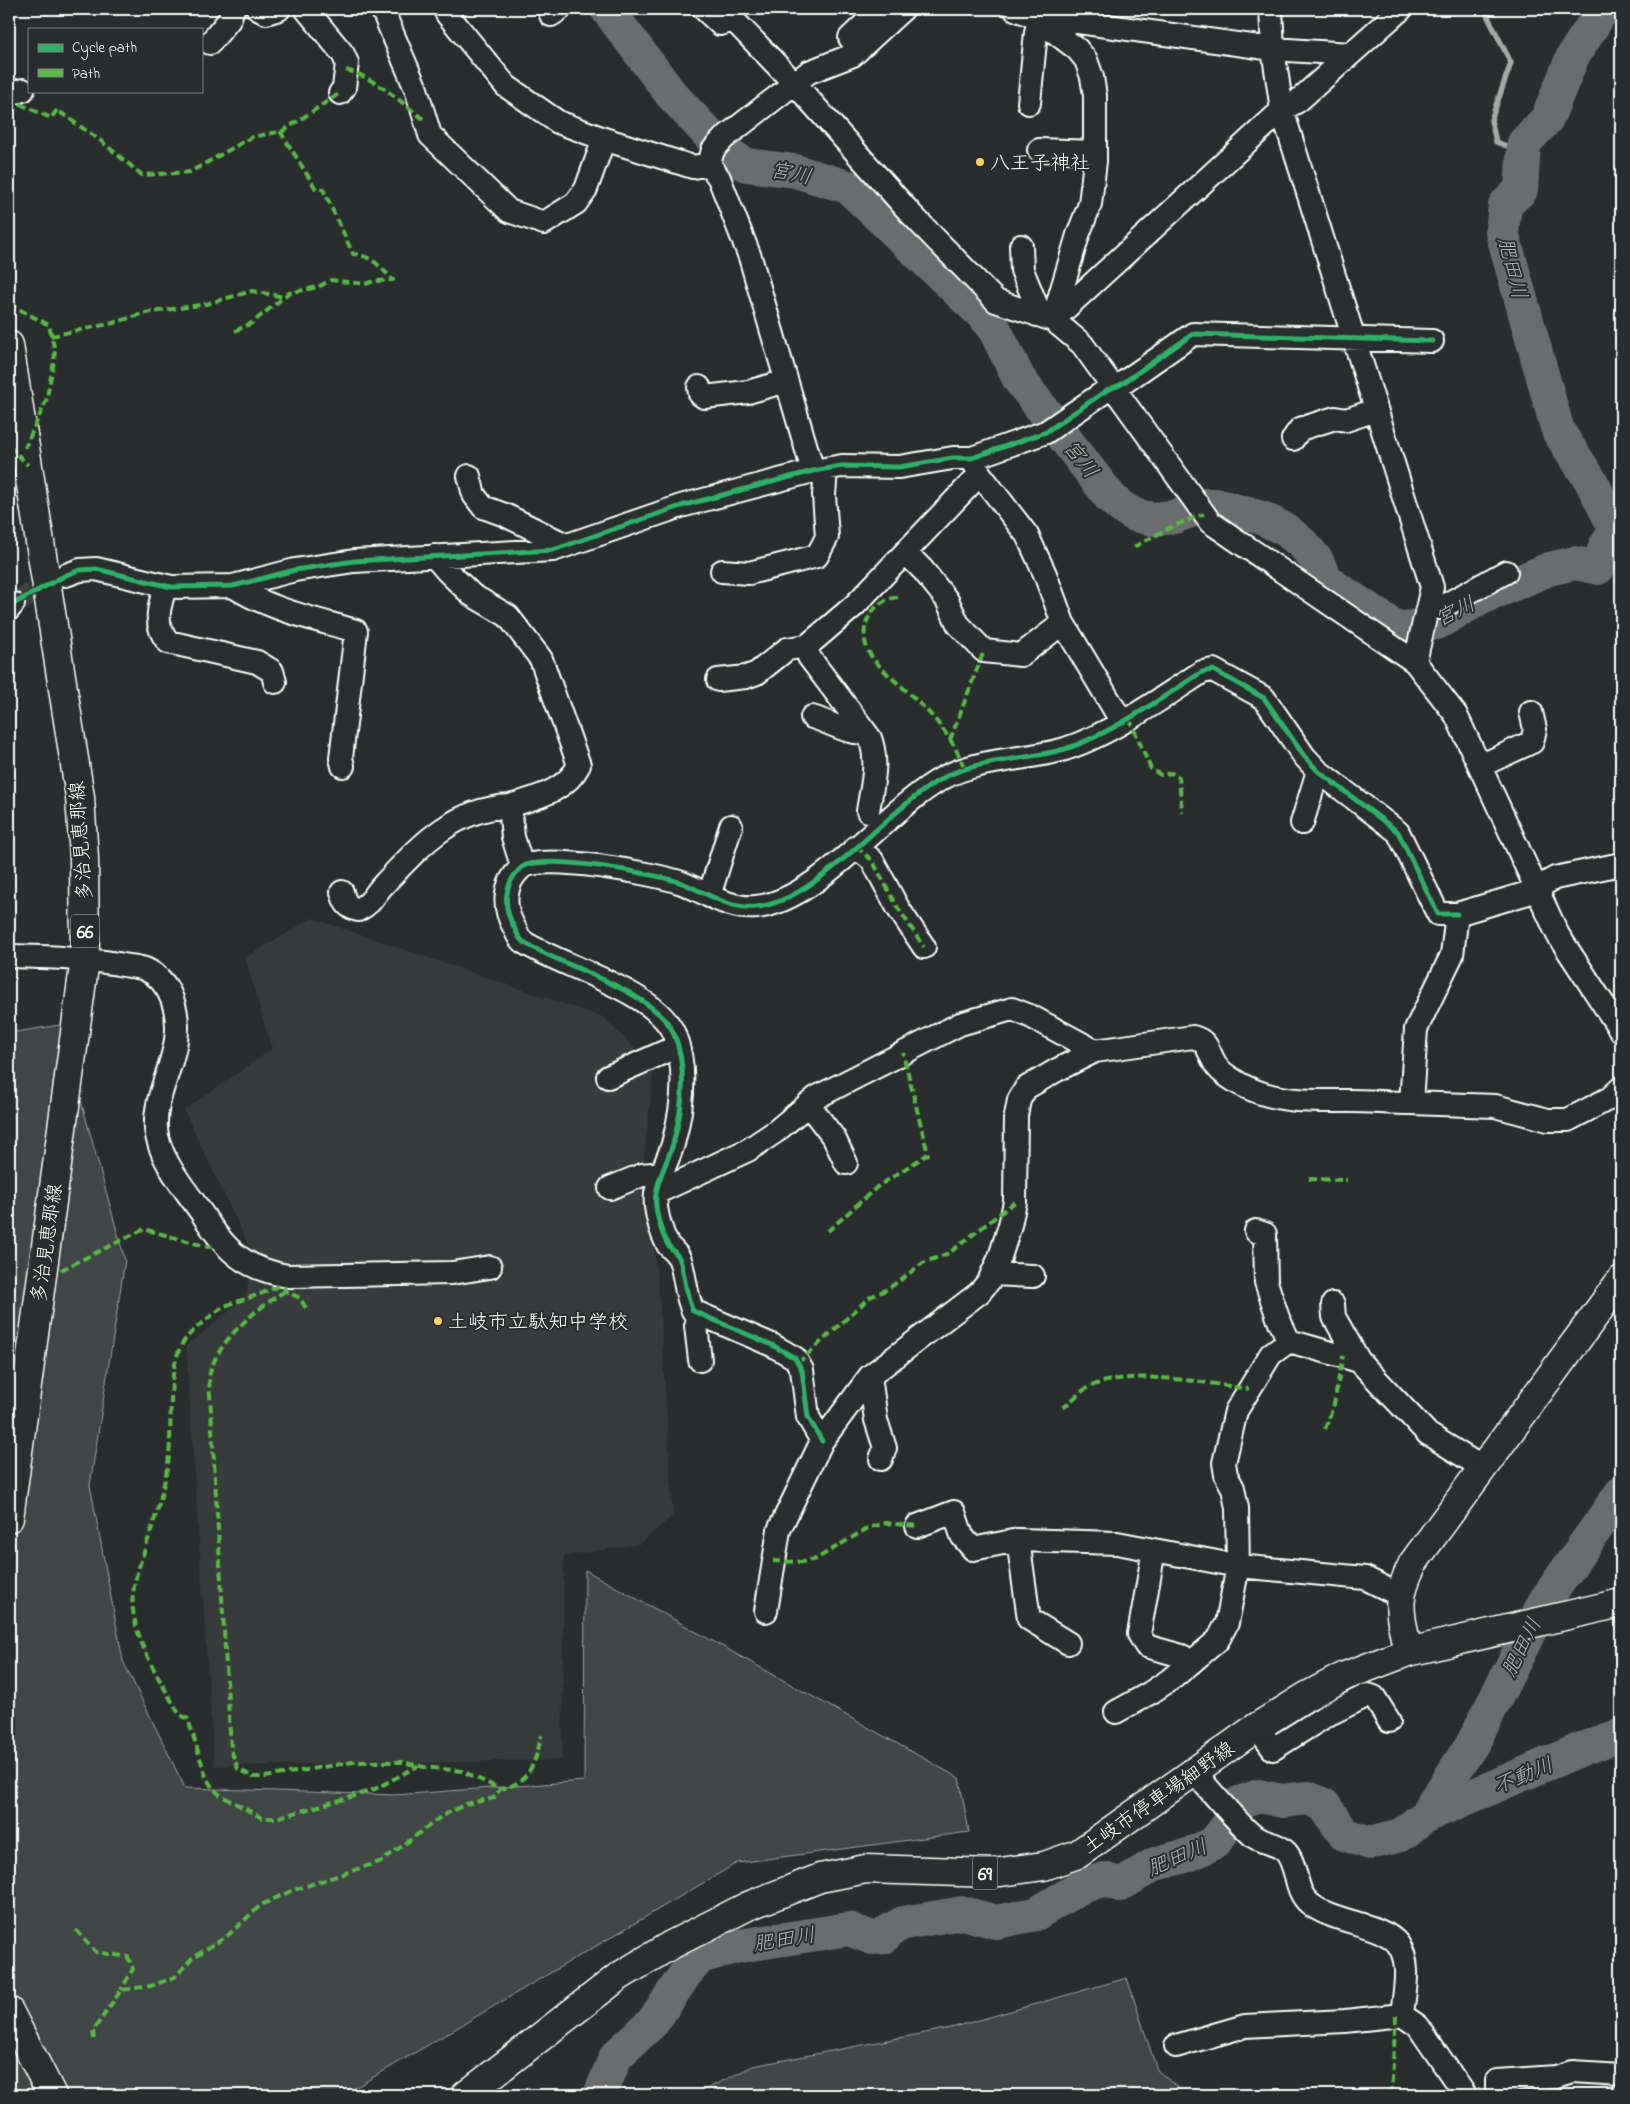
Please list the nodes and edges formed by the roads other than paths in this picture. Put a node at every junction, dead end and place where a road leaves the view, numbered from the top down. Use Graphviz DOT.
graph roads {
  1 [pos="233,9"];
  2 [pos="258,9"];
  3 [pos="278,9"];
  4 [pos="306,9"];
  5 [pos="382,9"];
  6 [pos="446,9"];
  7 [pos="704,9"];
  8 [pos="874,9"];
  9 [pos="903,9"];
  10 [pos="1271,9"];
  11 [pos="1401,9"];
  12 [pos="1030,13"];
  13 [pos="728,14"];
  14 [pos="210,42"];
  15 [pos="1273,49"];
  16 [pos="1350,54"];
  17 [pos="834,62"];
  18 [pos="795,84"];
  19 [pos="340,93"];
  20 [pos="1029,103"];
  21 [pos="1282,110"];
  22 [pos="604,139"];
  23 [pos="715,150"];
  24 [pos="1039,150"];
  25 [pos="1095,152"];
  26 [pos="1022,246"];
  27 [pos="1045,317"];
  28 [pos="1353,338"];
  29 [pos="1432,341"];
  30 [pos="9,345"];
  31 [pos="786,381"];
  32 [pos="699,388"];
  33 [pos="1113,388"];
  34 [pos="1376,410"];
  35 [pos="1293,439"];
  36 [pos="976,466"];
  37 [pos="819,470"];
  38 [pos="469,476"];
  39 [pos="566,544"];
  40 [pos="906,553"];
  41 [pos="434,556"];
  42 [pos="722,571"];
  43 [pos="1506,572"];
  44 [pos="66,575"];
  45 [pos="166,586"];
  46 [pos="234,586"];
  47 [pos="1427,610"];
  48 [pos="1063,622"];
  49 [pos="807,646"];
  50 [pos="1415,662"];
  51 [pos="718,680"];
  52 [pos="274,682"];
  53 [pos="1531,712"];
  54 [pos="812,717"];
  55 [pos="1122,722"];
  56 [pos="865,732"];
  57 [pos="343,766"];
  58 [pos="1480,766"];
  59 [pos="1318,771"];
  60 [pos="510,806"];
  61 [pos="868,811"];
  62 [pos="1302,823"];
  63 [pos="731,826"];
  64 [pos="856,847"];
  65 [pos="1621,864"];
  66 [pos="522,866"];
  67 [pos="1537,887"];
  68 [pos="342,892"];
  69 [pos="709,896"];
  70 [pos="1457,914"];
  71 [pos="924,947"];
  72 [pos="9,956"];
  73 [pos="85,958"];
  74 [pos="1621,1030"];
  75 [pos="678,1046"];
  76 [pos="1095,1051"];
  77 [pos="608,1077"];
  78 [pos="1621,1088"];
  79 [pos="1411,1103"];
  80 [pos="808,1104"];
  81 [pos="846,1163"];
  82 [pos="659,1183"];
  83 [pos="610,1188"];
  84 [pos="1256,1231"];
  85 [pos="490,1267"];
  86 [pos="992,1274"];
  87 [pos="1033,1276"];
  88 [pos="1621,1280"];
  89 [pos="1334,1304"];
  90 [pos="700,1314"];
  91 [pos="1289,1341"];
  92 [pos="700,1360"];
  93 [pos="1359,1360"];
  94 [pos="868,1379"];
  95 [pos="822,1441"];
  96 [pos="882,1459"];
  97 [pos="1483,1468"];
  98 [pos="9,1518"];
  99 [pos="917,1526"];
  100 [pos="1018,1540"];
  101 [pos="1154,1550"];
  102 [pos="1238,1566"];
  103 [pos="1400,1596"];
  104 [pos="1621,1603"];
  105 [pos="766,1611"];
  106 [pos="1068,1642"];
  107 [pos="1408,1652"];
  108 [pos="1191,1663"];
  109 [pos="1116,1712"];
  110 [pos="1389,1721"];
  111 [pos="1257,1727"];
  112 [pos="1193,1771"];
  113 [pos="9,2011"];
  114 [pos="1402,2014"];
  115 [pos="1176,2046"];
  116 [pos="1621,2075"];
  117 [pos="52,2095"];
  118 [pos="466,2095"];
  119 [pos="1465,2095"];
  120 [pos="1497,2095"];
  1 -- 14 [label="street"];
  2 -- 3 [label="street"];
  4 -- 19 [label="street"];
  5 -- 22 [label="street"];
  6 -- 22 [label="street"];
  7 -- 13 [label="street"];
  8 -- 17 [label="street"];
  9 -- 17 [label="street"];
  10 -- 15 [label="street"];
  11 -- 16 [label="street"];
  12 -- 15 [label="street"];
  12 -- 20 [label="street"];
  12 -- 25 [label="street"];
  13 -- 18 [label="street"];
  15 -- 16 [label="street"];
  15 -- 21 [label="street"];
  16 -- 21 [label="street"];
  17 -- 18 [label="street"];
  18 -- 23 [label="street"];
  18 -- 27 [label="street"];
  21 -- 27 [label="street"];
  21 -- 28 [label="street"];
  22 -- 23 [label="street"];
  23 -- 31 [label="street"];
  24 -- 25 [label="street"];
  25 -- 27 [label="street"];
  26 -- 27 [label="street"];
  27 -- 33 [label="street"];
  28 -- 29 [label="street"];
  28 -- 33 [label="street"];
  28 -- 34 [label="street"];
  30 -- 73 [label="main road, 多治見恵那線 / 66"];
  31 -- 32 [label="street"];
  31 -- 37 [label="street"];
  33 -- 36 [label="street"];
  33 -- 50 [label="street"];
  34 -- 35 [label="street"];
  34 -- 47 [label="street"];
  36 -- 37 [label="street"];
  36 -- 40 [label="street"];
  36 -- 48 [label="street"];
  37 -- 39 [label="street"];
  37 -- 42 [label="street"];
  38 -- 39 [label="street"];
  39 -- 41 [label="street"];
  40 -- 48 [label="street"];
  40 -- 49 [label="street"];
  41 -- 46 [label="street"];
  41 -- 60 [label="street"];
  43 -- 47 [label="street"];
  44 -- 45 [label="street"];
  45 -- 46 [label="street"];
  45 -- 52 [label="street"];
  46 -- 57 [label="street"];
  47 -- 50 [label="street"];
  48 -- 55 [label="street"];
  49 -- 51 [label="street"];
  49 -- 56 [label="street"];
  50 -- 58 [label="street"];
  53 -- 58 [label="street"];
  54 -- 56 [label="street"];
  55 -- 59 [label="street"];
  55 -- 64 [label="street"];
  56 -- 61 [label="street"];
  58 -- 67 [label="street"];
  59 -- 62 [label="street"];
  59 -- 70 [label="street"];
  60 -- 66 [label="street"];
  60 -- 68 [label="street"];
  63 -- 69 [label="street"];
  64 -- 69 [label="street"];
  64 -- 71 [label="street"];
  65 -- 67 [label="street"];
  66 -- 69 [label="street"];
  66 -- 75 [label="street"];
  67 -- 70 [label="street"];
  67 -- 74 [label="street"];
  70 -- 79 [label="street"];
  72 -- 73 [label="street"];
  73 -- 85 [label="street"];
  73 -- 98 [label="main road, 多治見恵那線 / 66"];
  75 -- 77 [label="street"];
  75 -- 82 [label="street"];
  76 -- 79 [label="street"];
  76 -- 80 [label="street"];
  76 -- 86 [label="street"];
  78 -- 79 [label="street"];
  80 -- 81 [label="street"];
  80 -- 82 [label="street"];
  82 -- 83 [label="street"];
  82 -- 90 [label="street"];
  84 -- 91 [label="street"];
  86 -- 87 [label="street"];
  86 -- 94 [label="street"];
  88 -- 97 [label="main road"];
  89 -- 93 [label="street"];
  90 -- 92 [label="street"];
  90 -- 95 [label="street"];
  91 -- 93 [label="street"];
  91 -- 102 [label="street"];
  93 -- 97 [label="street"];
  94 -- 95 [label="street"];
  94 -- 96 [label="street"];
  95 -- 105 [label="street"];
  97 -- 103 [label="main road"];
  99 -- 100 [label="street"];
  100 -- 101 [label="street"];
  100 -- 106 [label="street"];
  101 -- 102 [label="street"];
  101 -- 108 [label="street"];
  102 -- 103 [label="street"];
  102 -- 108 [label="street"];
  103 -- 107 [label="main road"];
  104 -- 107 [label="main road, 土岐市停車場細野線 / 69"];
  107 -- 111 [label="main road, 土岐市停車場細野線 / 69"];
  108 -- 109 [label="street"];
  110 -- 111 [label="street"];
  111 -- 112 [label="main road, 土岐市停車場細野線 / 69"];
  112 -- 114 [label="street"];
  112 -- 118 [label="main road, 土岐市停車場細野線 / 69"];
  113 -- 117 [label="main road"];
  114 -- 115 [label="street"];
  114 -- 119 [label="street"];
  116 -- 120 [label="street"];
}
